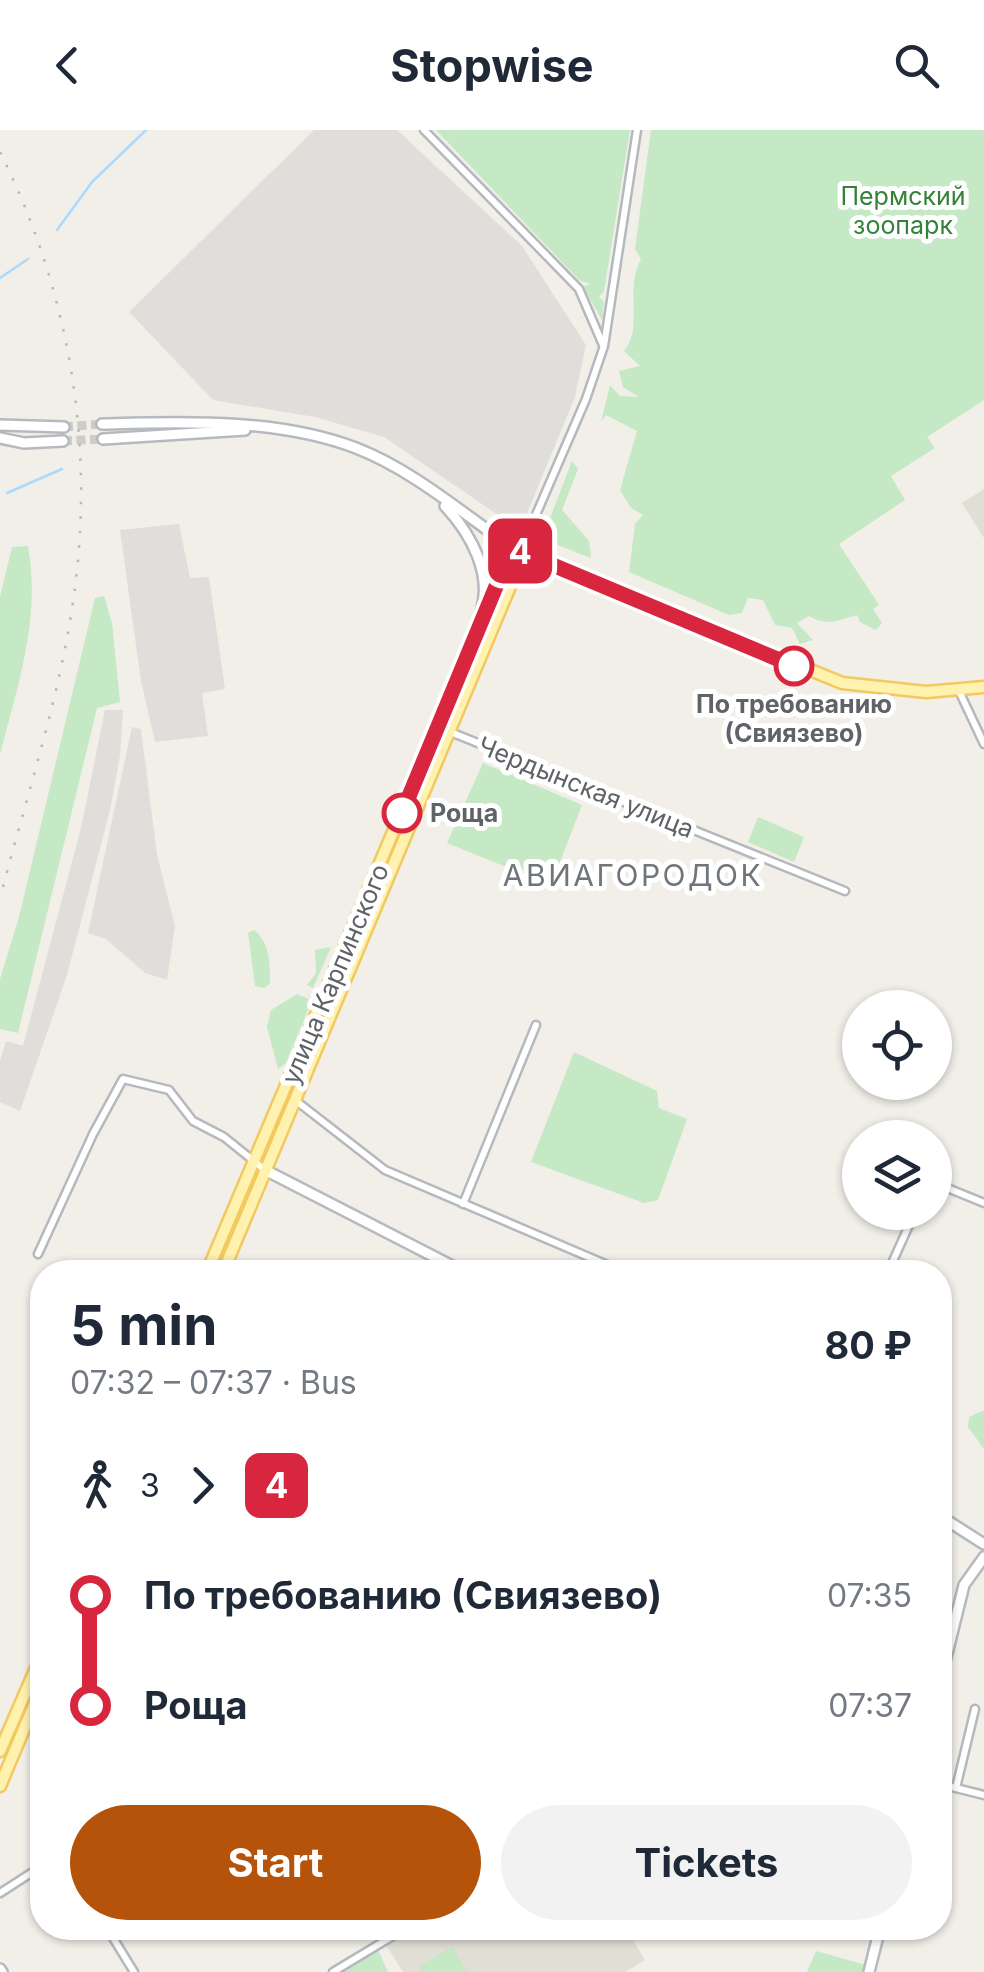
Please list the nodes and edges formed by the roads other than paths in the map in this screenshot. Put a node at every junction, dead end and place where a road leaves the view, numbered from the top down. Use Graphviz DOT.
graph roads {
  1 [pos="424,130"];
  2 [pos="637,130"];
  3 [pos="604,346"];
  4 [pos="102,424"];
  5 [pos="0,425"];
  6 [pos="64,427"];
  7 [pos="268,430"];
  8 [pos="0,438"];
  9 [pos="103,439"];
  10 [pos="64,441"];
  11 [pos="432,493"];
  12 [pos="518,550"];
  13 [pos="480,626"];
  14 [pos="984,687"];
  15 [pos="960,691"];
  16 [pos="443,729"];
  17 [pos="984,744"];
  18 [pos="845,891"];
  19 [pos="356,938"];
  20 [pos="536,1025"];
  21 [pos="294,1100"];
  22 [pos="260,1167"];
  23 [pos="952,1190"];
  24 [pos="984,1203"];
  25 [pos="462,1204"];
  26 [pos="907,1230"];
  27 [pos="38,1254"];
  28 [pos="212,1260"];
  29 [pos="227,1260"];
  30 [pos="441,1260"];
  31 [pos="595,1260"];
  32 [pos="893,1260"];
  33 [pos="952,1524"];
  34 [pos="984,1544"];
  35 [pos="984,1557"];
  36 [pos="952,1634"];
  37 [pos="30,1681"];
  38 [pos="26,1690"];
  39 [pos="30,1694"];
  40 [pos="975,1709"];
  41 [pos="30,1715"];
  42 [pos="0,1751"];
  43 [pos="0,1786"];
  44 [pos="952,1787"];
  45 [pos="956,1788"];
  46 [pos="984,1795"];
  47 [pos="30,1874"];
  48 [pos="0,1894"];
  49 [pos="114,1940"];
  50 [pos="386,1940"];
  51 [pos="877,1940"];
  52 [pos="134,1972"];
  53 [pos="333,1972"];
  54 [pos="869,1972"];
  1 -- 3 [label="street"];
  2 -- 3 [label="street"];
  3 -- 12 [label="street"];
  4 -- 7 [label="main road"];
  5 -- 6 [label="main road"];
  7 -- 9 [label="main road"];
  7 -- 11 [label="main road"];
  8 -- 10 [label="main road"];
  11 -- 12 [label="main road"];
  11 -- 13 [label="main road"];
  12 -- 13 [label="main road, улица Карпинского"];
  12 -- 15 [label="main road"];
  12 -- 16 [label="main road, улица Карпинского"];
  13 -- 16 [label="main road, улица Карпинского"];
  14 -- 15 [label="main road"];
  15 -- 17 [label="street"];
  16 -- 18 [label="street, Чердынская улица"];
  16 -- 19 [label="main road, улица Карпинского"];
  19 -- 21 [label="main road, улица Карпинского"];
  19 -- 22 [label="main road, улица Карпинского"];
  20 -- 25 [label="street"];
  21 -- 22 [label="main road, улица Карпинского"];
  21 -- 25 [label="street"];
  22 -- 27 [label="street"];
  22 -- 28 [label="main road, улица Карпинского"];
  22 -- 29 [label="main road, улица Карпинского"];
  22 -- 30 [label="main road"];
  23 -- 24 [label="street"];
  25 -- 31 [label="street"];
  26 -- 32 [label="street"];
  33 -- 34 [label="main road"];
  35 -- 36 [label="main road"];
  37 -- 38 [label="main road"];
  38 -- 39 [label="main road"];
  38 -- 42 [label="main road"];
  40 -- 45 [label="street"];
  41 -- 43 [label="main road"];
  44 -- 45 [label="street"];
  45 -- 46 [label="street"];
  47 -- 48 [label="street"];
  49 -- 52 [label="street"];
  50 -- 53 [label="street"];
  51 -- 54 [label="main road"];
}
